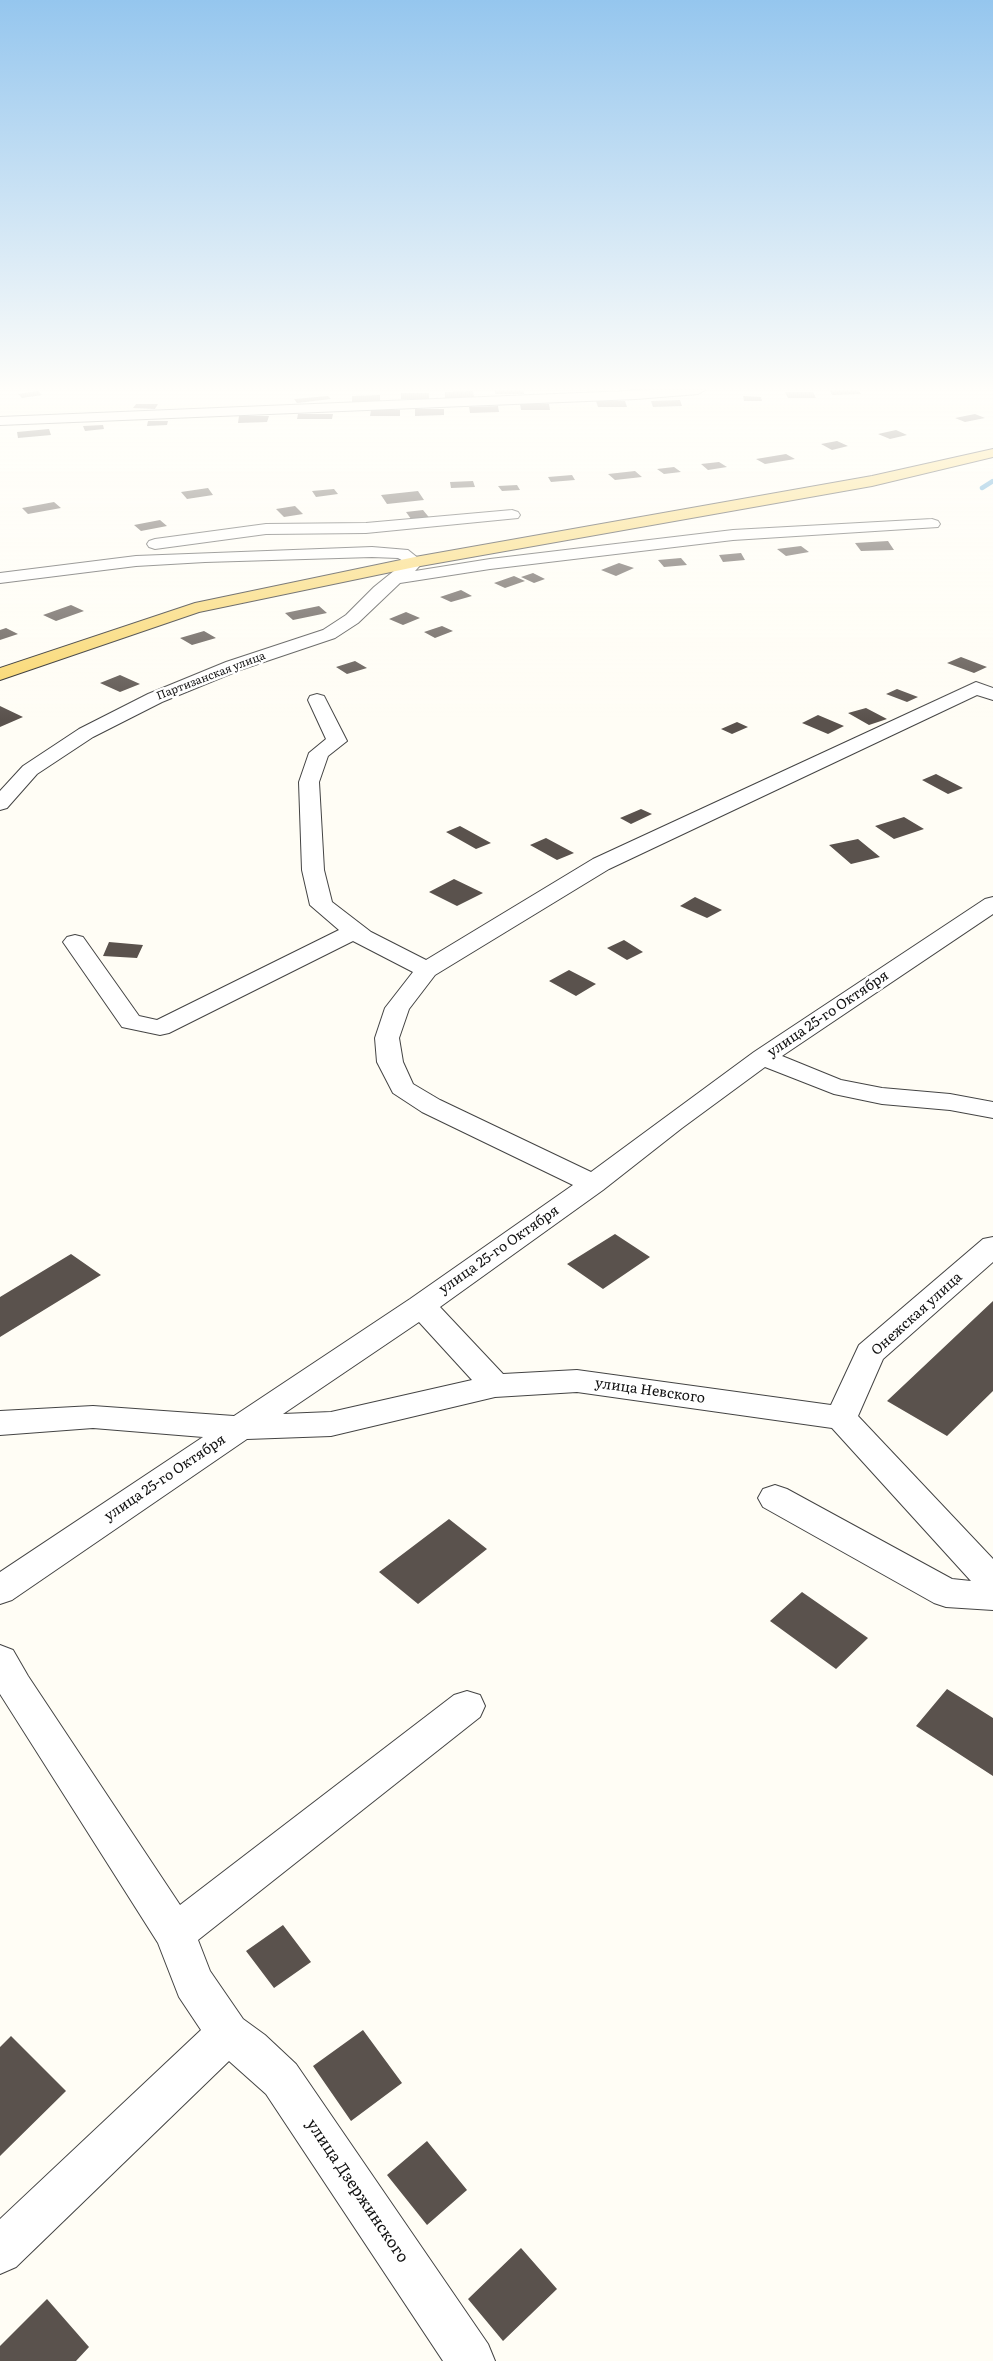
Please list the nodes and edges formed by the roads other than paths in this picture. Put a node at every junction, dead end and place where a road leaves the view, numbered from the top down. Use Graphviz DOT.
graph roads {
  1 [pos="752,500"];
  2 [pos="512,516"];
  3 [pos="932,524"];
  4 [pos="366,528"];
  5 [pos="408,558"];
  6 [pos="0,566"];
  7 [pos="0,578"];
  8 [pos="393,580"];
  9 [pos="0,674"];
  10 [pos="993,694"];
  11 [pos="317,700"];
  12 [pos="4,799"];
  13 [pos="993,904"];
  14 [pos="354,931"];
  15 [pos="75,942"];
  16 [pos="427,970"];
  17 [pos="763,1057"];
  18 [pos="993,1110"];
  19 [pos="593,1184"];
  20 [pos="993,1246"];
  21 [pos="420,1306"];
  22 [pos="495,1386"];
  23 [pos="841,1418"];
  24 [pos="0,1423"];
  25 [pos="239,1428"];
  26 [pos="776,1498"];
  27 [pos="993,1582"];
  28 [pos="0,1590"];
  29 [pos="993,1596"];
  30 [pos="0,1660"];
  31 [pos="467,1706"];
  32 [pos="175,1933"];
  33 [pos="228,2034"];
  34 [pos="0,2251"];
  35 [pos="471,2361"];
  1 -- 5 [label="main road, Партизанская улица"];
  2 -- 4 [label="street"];
  3 -- 8 [label="street"];
  4 -- 5 [label="street"];
  4 -- 6 [label="street"];
  5 -- 7 [label="street"];
  5 -- 8 [label="street, Партизанская улица"];
  5 -- 9 [label="main road, Партизанская улица"];
  8 -- 12 [label="street, Партизанская улица"];
  10 -- 16 [label="street"];
  11 -- 14 [label="street"];
  13 -- 17 [label="street, улица 25-го Октября"];
  14 -- 15 [label="street"];
  14 -- 16 [label="street"];
  16 -- 19 [label="street"];
  17 -- 18 [label="street"];
  17 -- 19 [label="street, улица 25-го Октября"];
  19 -- 21 [label="street, улица 25-го Октября"];
  20 -- 23 [label="street, Онежская улица"];
  21 -- 22 [label="street"];
  21 -- 25 [label="street, улица 25-го Октября"];
  22 -- 23 [label="street, улица Невского"];
  22 -- 25 [label="street, улица Невского"];
  23 -- 27 [label="street"];
  24 -- 25 [label="street, улица Невского"];
  25 -- 28 [label="street, улица 25-го Октября"];
  26 -- 29 [label="street"];
  30 -- 32 [label="street"];
  31 -- 32 [label="street"];
  32 -- 33 [label="street"];
  33 -- 34 [label="street"];
  33 -- 35 [label="street, улица Дзержинского"];
}
